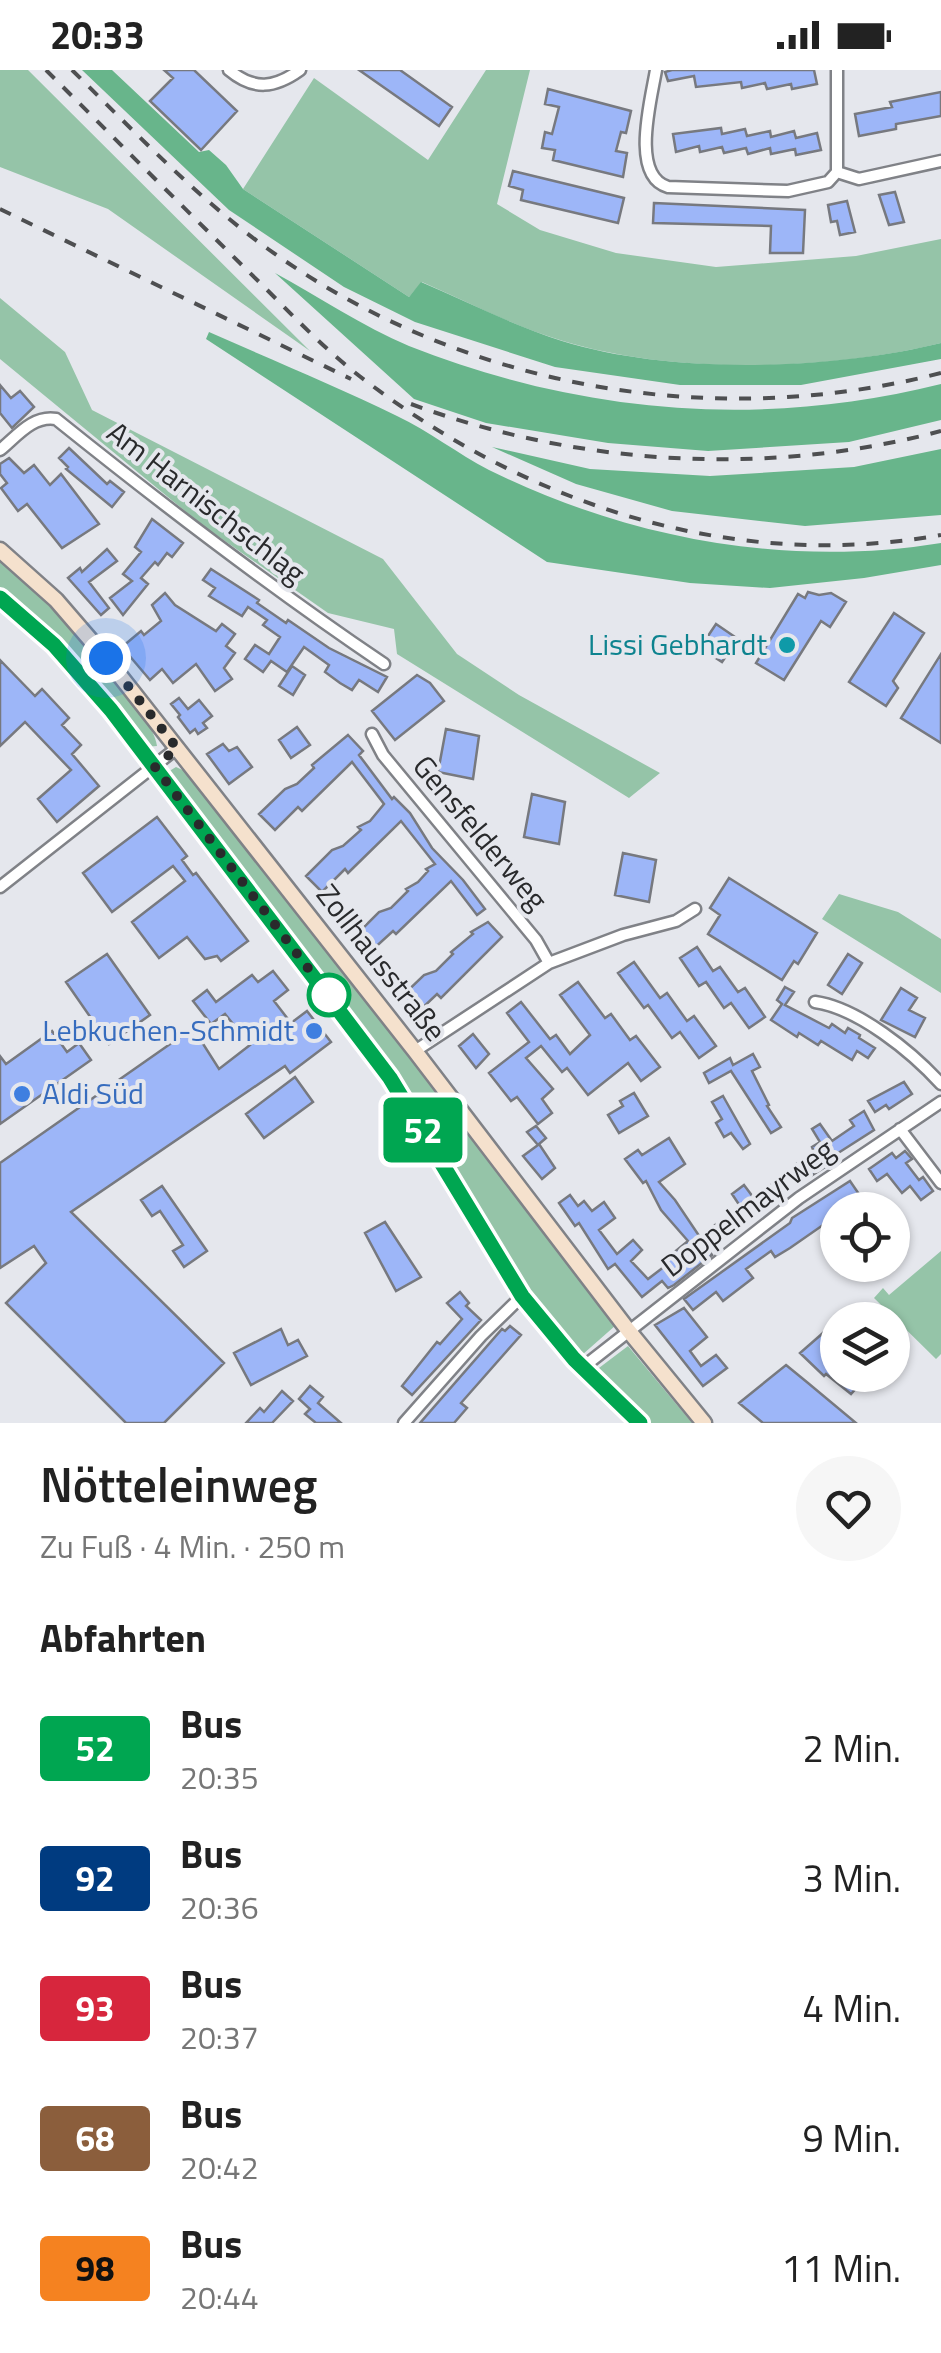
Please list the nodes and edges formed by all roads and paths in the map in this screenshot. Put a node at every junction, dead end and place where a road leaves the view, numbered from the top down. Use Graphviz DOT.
graph roads {
  1 [pos="229,70"];
  2 [pos="300,70"];
  3 [pos="656,70"];
  4 [pos="837,70"];
  5 [pos="941,161"];
  6 [pos="836,172"];
  7 [pos="0,450"];
  8 [pos="0,550"];
  9 [pos="0,598"];
  10 [pos="384,664"];
  11 [pos="372,734"];
  12 [pos="177,748"];
  13 [pos="155,767"];
  14 [pos="0,887"];
  15 [pos="695,909"];
  16 [pos="549,964"];
  17 [pos="814,1002"];
  18 [pos="415,1050"];
  19 [pos="941,1084"];
  20 [pos="941,1102"];
  21 [pos="900,1130"];
  22 [pos="941,1183"];
  23 [pos="522,1296"];
  24 [pos="628,1330"];
  25 [pos="582,1368"];
  26 [pos="404,1423"];
  27 [pos="640,1423"];
  28 [pos="704,1423"];
  1 -- 2 [label="street"];
  3 -- 6 [label="street"];
  4 -- 6 [label="street"];
  5 -- 6 [label="street"];
  7 -- 10 [label="street, Am Harnischschlag"];
  8 -- 12 [label="main road, Zollhausstraße"];
  9 -- 13 [label="main road, Zollhausstraße"];
  11 -- 16 [label="street, Gensfelderweg"];
  12 -- 13 [label="street"];
  12 -- 18 [label="main road, Zollhausstraße"];
  13 -- 14 [label="street"];
  13 -- 23 [label="main road, Zollhausstraße"];
  15 -- 16 [label="street"];
  16 -- 18 [label="street"];
  17 -- 19 [label="street"];
  18 -- 24 [label="main road, Zollhausstraße"];
  20 -- 21 [label="street, Doppelmayrweg"];
  21 -- 22 [label="street"];
  21 -- 24 [label="street, Doppelmayrweg"];
  23 -- 25 [label="main road, Zollhausstraße"];
  23 -- 26 [label="street"];
  24 -- 25 [label="street, Doppelmayrweg"];
  24 -- 28 [label="main road, Zollhausstraße"];
  25 -- 27 [label="main road, Zollhausstraße"];
}
